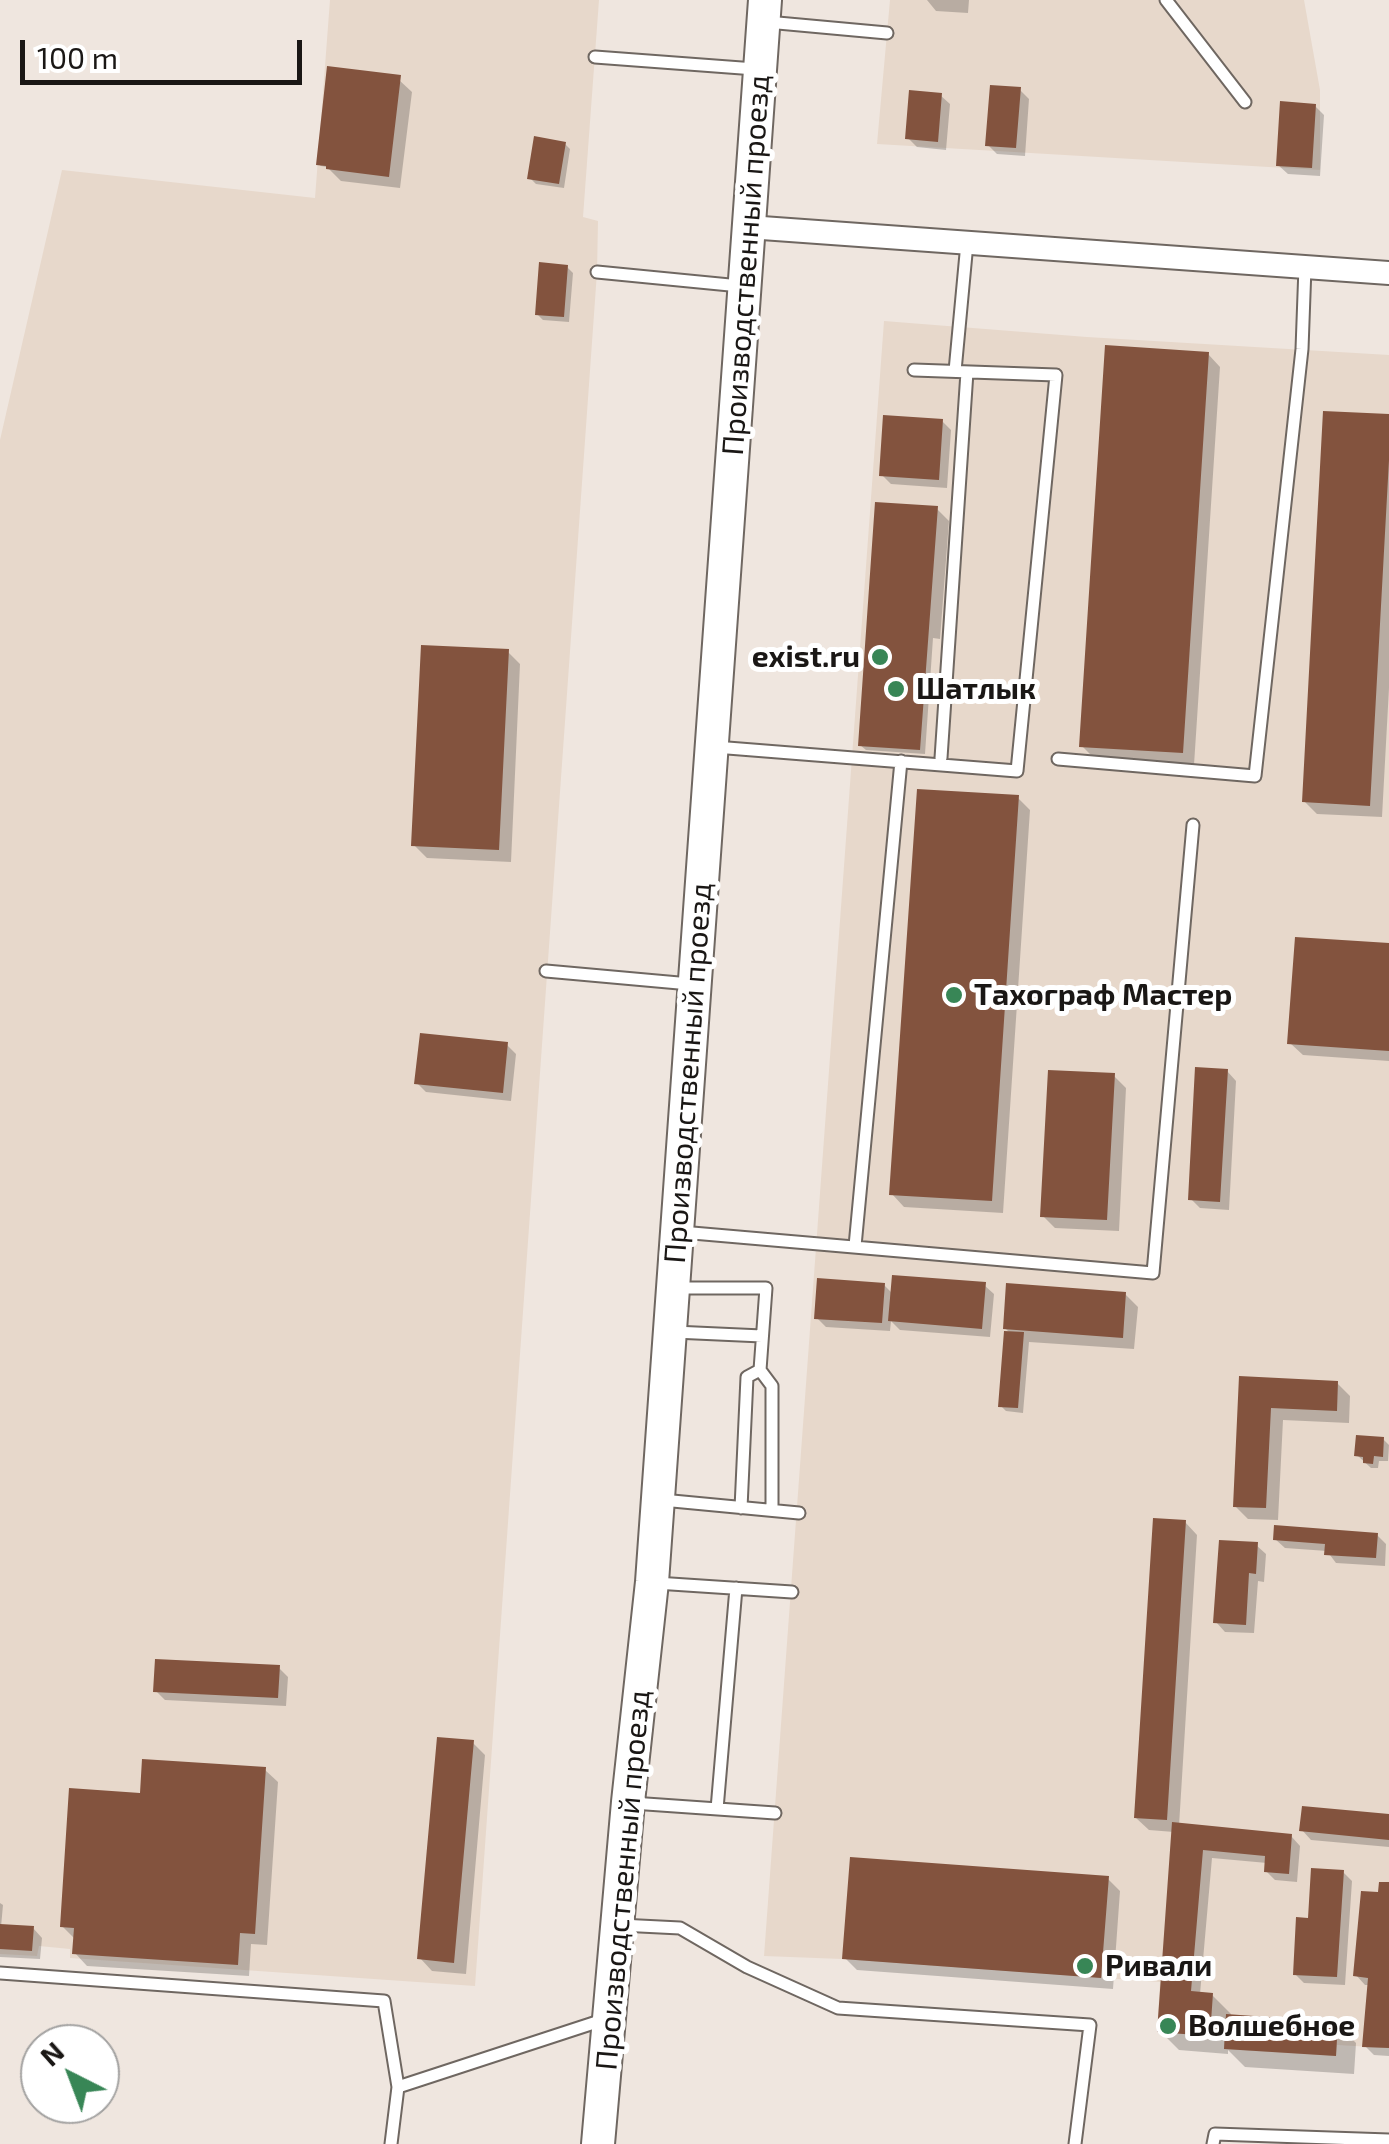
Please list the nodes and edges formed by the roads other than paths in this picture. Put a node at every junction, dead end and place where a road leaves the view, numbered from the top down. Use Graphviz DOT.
graph roads {
  1 [pos="1166,0"];
  2 [pos="764,11"];
  3 [pos="887,34"];
  4 [pos="595,58"];
  5 [pos="760,69"];
  6 [pos="1246,102"];
  7 [pos="748,227"];
  8 [pos="966,243"];
  9 [pos="1305,267"];
  10 [pos="598,272"];
  11 [pos="1389,273"];
  12 [pos="744,286"];
  13 [pos="914,370"];
  14 [pos="961,372"];
  15 [pos="711,747"];
  16 [pos="941,758"];
  17 [pos="1058,759"];
  18 [pos="902,761"];
  19 [pos="1193,824"];
  20 [pos="546,972"];
  21 [pos="694,985"];
  22 [pos="676,1232"];
  23 [pos="855,1246"];
  24 [pos="672,1288"];
  25 [pos="669,1332"];
  26 [pos="762,1336"];
  27 [pos="760,1370"];
  28 [pos="657,1500"];
  29 [pos="741,1508"];
  30 [pos="772,1510"];
  31 [pos="798,1513"];
  32 [pos="652,1582"];
  33 [pos="736,1588"];
  34 [pos="792,1592"];
  35 [pos="628,1802"];
  36 [pos="716,1809"];
  37 [pos="776,1813"];
  38 [pos="618,1925"];
  39 [pos="0,1973"];
  40 [pos="610,2018"];
  41 [pos="398,2088"];
  42 [pos="1389,2140"];
  43 [pos="391,2144"];
  44 [pos="598,2144"];
  45 [pos="1074,2144"];
  46 [pos="1213,2144"];
  1 -- 6 [label="lane"];
  2 -- 3 [label="lane"];
  2 -- 5 [label="street, Производственный проезд"];
  4 -- 5 [label="lane"];
  5 -- 7 [label="street, Производственный проезд"];
  7 -- 8 [label="street"];
  7 -- 12 [label="street, Производственный проезд"];
  8 -- 9 [label="street"];
  8 -- 14 [label="lane"];
  9 -- 11 [label="street"];
  9 -- 17 [label="lane"];
  10 -- 12 [label="lane"];
  12 -- 15 [label="street, Производственный проезд"];
  13 -- 14 [label="lane"];
  14 -- 16 [label="lane"];
  14 -- 18 [label="lane"];
  15 -- 18 [label="lane"];
  15 -- 21 [label="street, Производственный проезд"];
  18 -- 23 [label="lane"];
  19 -- 23 [label="lane"];
  20 -- 21 [label="lane"];
  21 -- 22 [label="street, Производственный проезд"];
  22 -- 23 [label="lane"];
  22 -- 24 [label="street, Производственный проезд"];
  24 -- 25 [label="street, Производственный проезд"];
  24 -- 26 [label="lane"];
  25 -- 26 [label="lane"];
  25 -- 28 [label="street, Производственный проезд"];
  26 -- 27 [label="lane"];
  27 -- 29 [label="lane"];
  27 -- 30 [label="lane"];
  28 -- 29 [label="lane"];
  28 -- 32 [label="street, Производственный проезд"];
  29 -- 30 [label="lane"];
  30 -- 31 [label="lane"];
  32 -- 33 [label="lane"];
  32 -- 35 [label="street, Производственный проезд"];
  33 -- 34 [label="lane"];
  33 -- 36 [label="lane"];
  35 -- 36 [label="lane"];
  35 -- 38 [label="street, Производственный проезд"];
  36 -- 37 [label="lane"];
  38 -- 40 [label="street, Производственный проезд"];
  38 -- 45 [label="lane"];
  39 -- 41 [label="lane"];
  40 -- 41 [label="lane"];
  40 -- 44 [label="street, Производственный проезд"];
  41 -- 43 [label="lane"];
  42 -- 46 [label="lane"];
}
